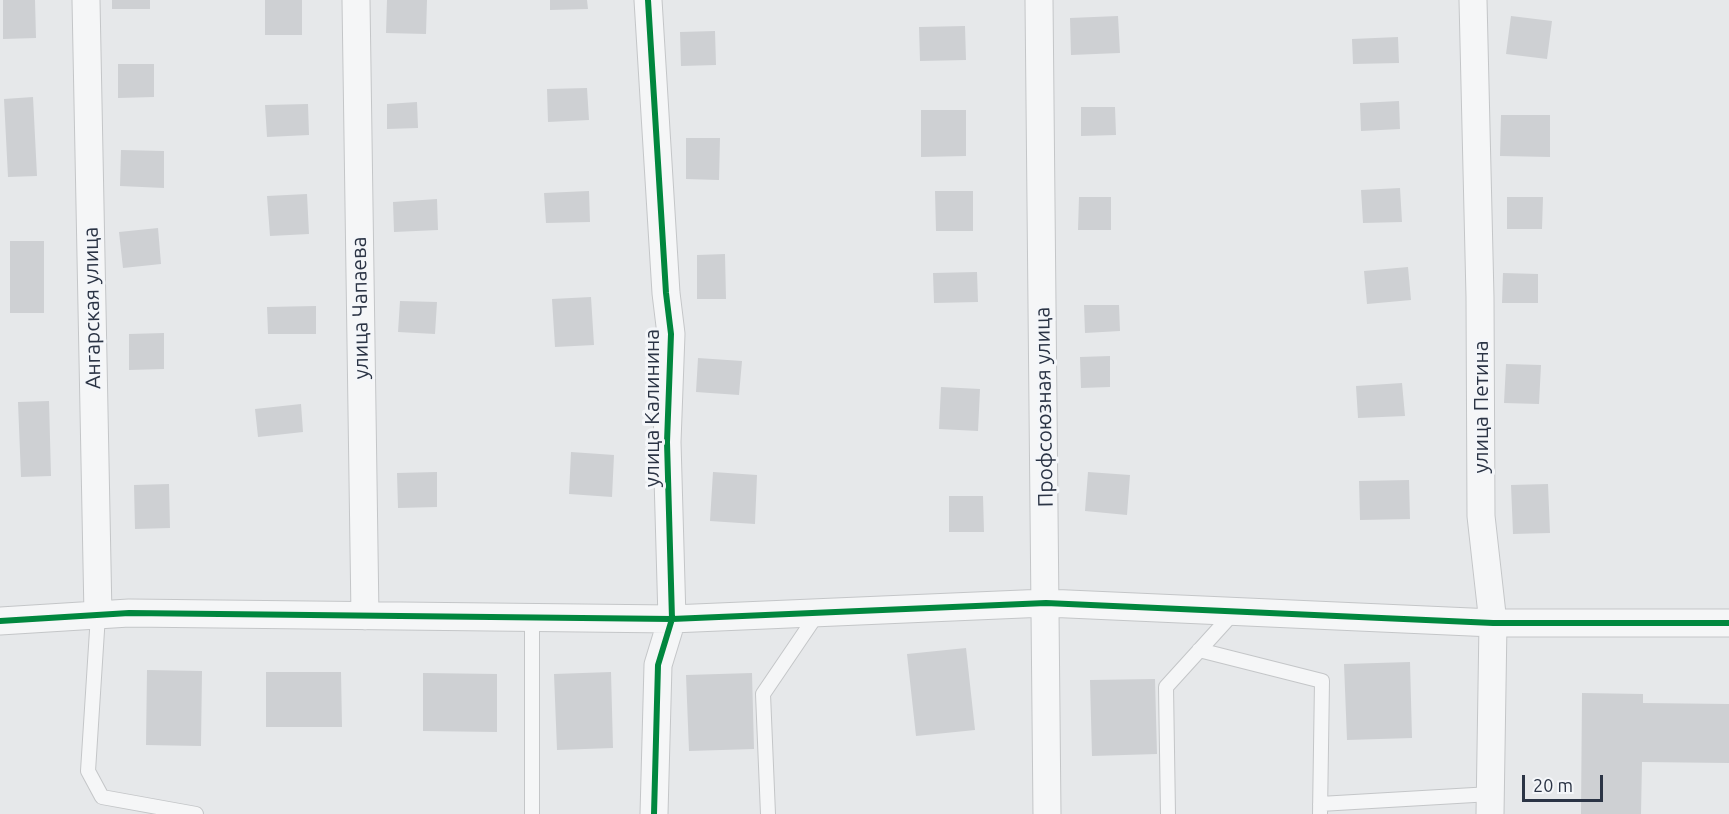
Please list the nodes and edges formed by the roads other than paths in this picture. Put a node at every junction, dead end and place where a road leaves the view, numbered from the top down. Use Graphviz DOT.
graph roads {
  1 [pos="86,0"];
  2 [pos="356,0"];
  3 [pos="648,0"];
  4 [pos="1039,0"];
  5 [pos="1473,0"];
  6 [pos="1046,603"];
  7 [pos="1234,611"];
  8 [pos="818,613"];
  9 [pos="99,615"];
  10 [pos="365,616"];
  11 [pos="532,618"];
  12 [pos="672,620"];
  13 [pos="0,621"];
  14 [pos="1729,622"];
  15 [pos="1493,623"];
  16 [pos="1199,650"];
  17 [pos="1491,804"];
  18 [pos="1320,809"];
  19 [pos="196,814"];
  20 [pos="532,814"];
  21 [pos="654,814"];
  22 [pos="768,814"];
  23 [pos="1047,814"];
  24 [pos="1168,814"];
  1 -- 9 [label="street, Ангарская улица"];
  2 -- 10 [label="street, улица Чапаева"];
  3 -- 12 [label="street, улица Калинина"];
  4 -- 6 [label="street, Профсоюзная улица"];
  5 -- 15 [label="street, улица Петина"];
  6 -- 7 [label="street"];
  6 -- 8 [label="street"];
  6 -- 23 [label="street, Профсоюзная улица"];
  7 -- 15 [label="street"];
  7 -- 16 [label="lane"];
  8 -- 12 [label="street"];
  8 -- 22 [label="lane"];
  9 -- 10 [label="street"];
  9 -- 13 [label="street"];
  9 -- 19 [label="lane"];
  10 -- 11 [label="street"];
  11 -- 12 [label="street"];
  11 -- 20 [label="lane"];
  12 -- 21 [label="street, улица Калинина"];
  14 -- 15 [label="street"];
  15 -- 17 [label="street, улица Петина"];
  16 -- 18 [label="lane"];
  16 -- 24 [label="lane"];
  17 -- 18 [label="lane"];
}
